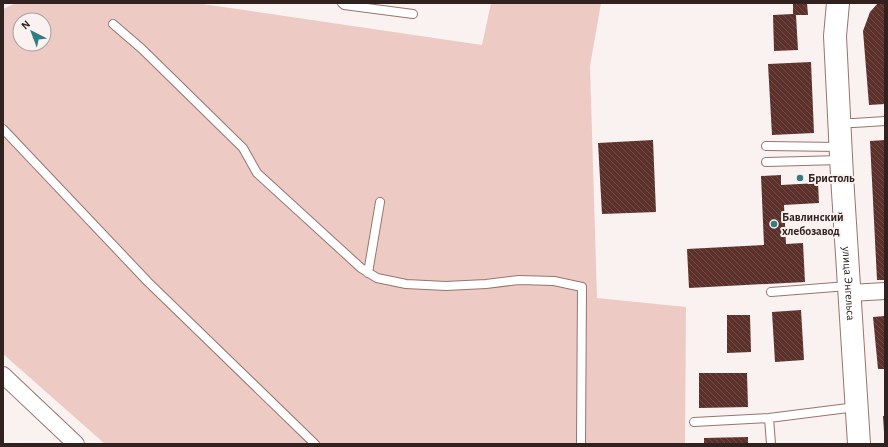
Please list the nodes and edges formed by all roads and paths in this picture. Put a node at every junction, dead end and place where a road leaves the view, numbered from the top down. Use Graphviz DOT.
graph roads {
  1 [pos="342,3"];
  2 [pos="838,3"];
  3 [pos="413,14"];
  4 [pos="113,24"];
  5 [pos="885,121"];
  6 [pos="839,123"];
  7 [pos="3,129"];
  8 [pos="766,146"];
  9 [pos="841,153"];
  10 [pos="766,162"];
  11 [pos="380,202"];
  12 [pos="368,273"];
  13 [pos="849,290"];
  14 [pos="885,291"];
  15 [pos="771,292"];
  16 [pos="3,375"];
  17 [pos="857,406"];
  18 [pos="769,418"];
  19 [pos="694,422"];
  20 [pos="76,444"];
  21 [pos="315,444"];
  22 [pos="581,444"];
  23 [pos="771,444"];
  24 [pos="859,444"];
  1 -- 3 [label="lane"];
  2 -- 6 [label="street, улица Энгельса"];
  4 -- 12 [label="lane"];
  5 -- 6 [label="lane"];
  6 -- 9 [label="street, улица Энгельса"];
  7 -- 21 [label="lane"];
  8 -- 9 [label="lane"];
  9 -- 10 [label="lane"];
  9 -- 13 [label="street, улица Энгельса"];
  11 -- 12 [label="lane"];
  12 -- 22 [label="lane"];
  13 -- 14 [label="street"];
  13 -- 15 [label="lane"];
  13 -- 17 [label="street, улица Энгельса"];
  16 -- 20 [label="street"];
  17 -- 18 [label="lane"];
  17 -- 24 [label="street, улица Энгельса"];
  18 -- 19 [label="lane"];
  18 -- 23 [label="lane"];
}
